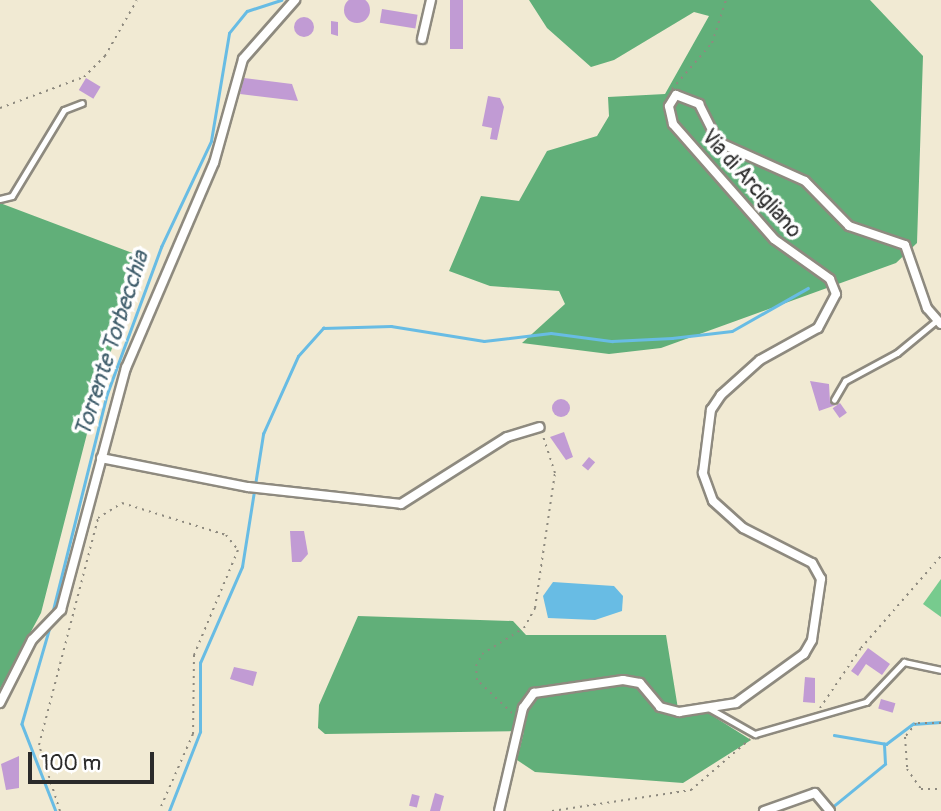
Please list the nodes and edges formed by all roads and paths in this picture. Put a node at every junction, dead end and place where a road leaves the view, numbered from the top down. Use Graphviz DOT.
graph roads {
  1 [pos="137,0"];
  2 [pos="295,0"];
  3 [pos="431,0"];
  4 [pos="726,0"];
  5 [pos="422,39"];
  6 [pos="673,99"];
  7 [pos="82,103"];
  8 [pos="0,108"];
  9 [pos="0,199"];
  10 [pos="939,322"];
  11 [pos="834,400"];
  12 [pos="540,427"];
  13 [pos="101,458"];
  14 [pos="941,556"];
  15 [pos="941,670"];
  16 [pos="0,704"];
  17 [pos="708,707"];
  18 [pos="814,717"];
  19 [pos="520,721"];
  20 [pos="941,723"];
  21 [pos="755,734"];
  22 [pos="941,789"];
  23 [pos="60,811"];
  24 [pos="159,811"];
  25 [pos="499,811"];
  26 [pos="552,811"];
  27 [pos="764,811"];
  28 [pos="830,811"];
  1 -- 8 [label="path"];
  2 -- 13 [label="street"];
  3 -- 5 [label="street"];
  4 -- 6 [label="path"];
  6 -- 10 [label="street, Via di Arcigliano"];
  6 -- 17 [label="street, Via di Arcigliano"];
  7 -- 9 [label="lane"];
  10 -- 11 [label="lane"];
  12 -- 13 [label="street"];
  12 -- 19 [label="path"];
  13 -- 16 [label="street"];
  14 -- 18 [label="path"];
  15 -- 18 [label="lane"];
  17 -- 19 [label="street, Via di Arcigliano"];
  17 -- 21 [label="lane"];
  18 -- 21 [label="lane"];
  19 -- 25 [label="street, Via di Arcigliano"];
  20 -- 22 [label="path"];
  21 -- 26 [label="path"];
  23 -- 24 [label="path"];
  27 -- 28 [label="street"];
}
